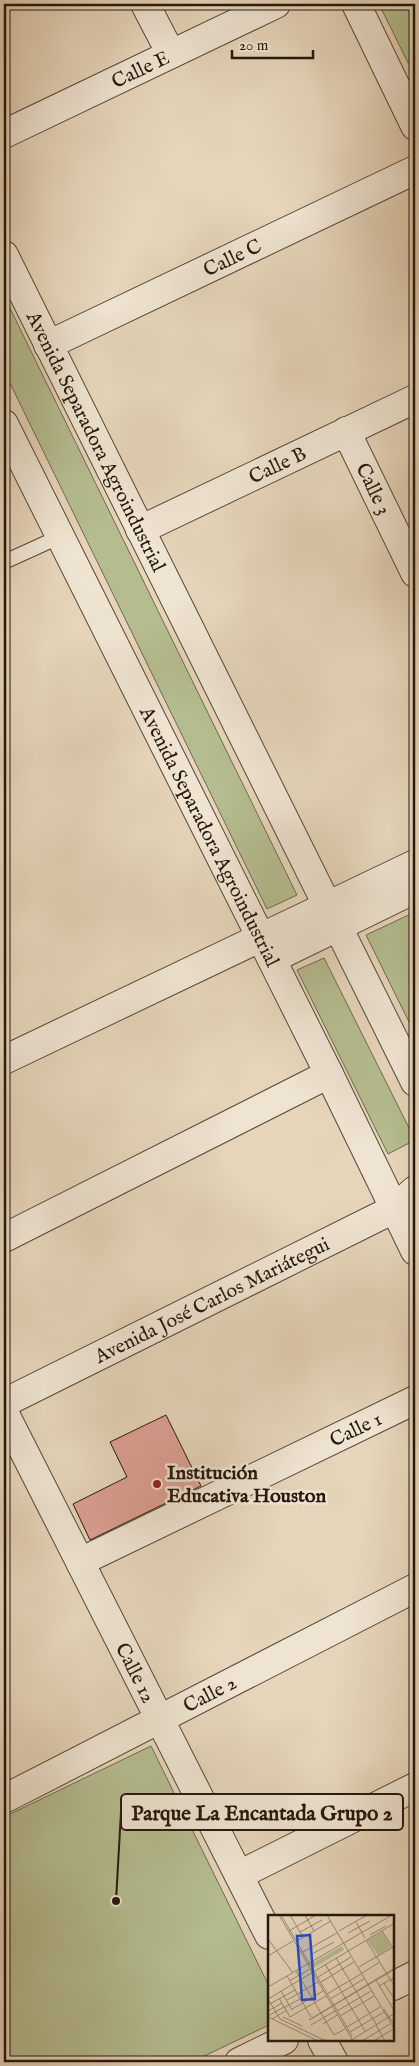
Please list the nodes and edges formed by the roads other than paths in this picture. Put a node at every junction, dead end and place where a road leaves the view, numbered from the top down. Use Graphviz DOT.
graph roads {
  1 [pos="146,4"];
  2 [pos="276,4"];
  3 [pos="356,4"];
  4 [pos="171,54"];
  5 [pos="415,126"];
  6 [pos="4,134"];
  7 [pos="415,170"];
  8 [pos="4,256"];
  9 [pos="48,345"];
  10 [pos="415,399"];
  11 [pos="4,424"];
  12 [pos="346,432"];
  13 [pos="140,530"];
  14 [pos="59,537"];
  15 [pos="4,562"];
  16 [pos="415,573"];
  17 [pos="415,864"];
  18 [pos="415,889"];
  19 [pos="333,916"];
  20 [pos="266,948"];
  21 [pos="4,1060"];
  22 [pos="329,1074"];
  23 [pos="415,1082"];
  24 [pos="415,1190"];
  25 [pos="394,1209"];
  26 [pos="4,1238"];
  27 [pos="415,1251"];
  28 [pos="415,1400"];
  29 [pos="4,1403"];
  30 [pos="4,1412"];
  31 [pos="80,1562"];
  32 [pos="415,1588"];
  33 [pos="160,1720"];
  34 [pos="415,1787"];
  35 [pos="7,1789"];
  36 [pos="238,1875"];
  37 [pos="268,1933"];
  38 [pos="415,1975"];
  39 [pos="394,1986"];
  40 [pos="282,2041"];
  41 [pos="323,2041"];
  42 [pos="239,2062"];
  43 [pos="334,2062"];
  1 -- 4 [label="street"];
  2 -- 4 [label="street, Calle E"];
  3 -- 5 [label="street"];
  4 -- 6 [label="street, Calle E"];
  7 -- 9 [label="street, Calle C"];
  8 -- 9 [label="street, Avenida Separadora Agroindustrial"];
  9 -- 13 [label="street, Avenida Separadora Agroindustrial"];
  10 -- 12 [label="street, Calle B"];
  11 -- 14 [label="street, Avenida Separadora Agroindustrial"];
  12 -- 13 [label="street, Calle B"];
  12 -- 16 [label="street, Calle 3"];
  13 -- 19 [label="street, Avenida Separadora Agroindustrial"];
  14 -- 15 [label="lane"];
  14 -- 20 [label="street, Avenida Separadora Agroindustrial"];
  17 -- 19 [label="street"];
  18 -- 19 [label="street"];
  19 -- 20 [label="street"];
  19 -- 23 [label="street, Avenida Separadora Agroindustrial"];
  20 -- 21 [label="street"];
  20 -- 22 [label="street, Avenida Separadora Agroindustrial"];
  22 -- 25 [label="street, Avenida Separadora Agroindustrial"];
  22 -- 26 [label="street"];
  24 -- 25 [label="street, Avenida José Carlos Mariátegui"];
  25 -- 27 [label="street, Avenida Separadora Agroindustrial"];
  25 -- 29 [label="street, Avenida José Carlos Mariátegui"];
  28 -- 31 [label="street, Calle 1"];
  30 -- 31 [label="street, Calle 12"];
  31 -- 33 [label="street, Calle 12"];
  32 -- 33 [label="street, Calle 2"];
  33 -- 35 [label="street, Calle 2"];
  33 -- 36 [label="street, Calle 12"];
  34 -- 36 [label="street"];
  36 -- 37 [label="street, Calle 12"];
  38 -- 39 [label="street"];
  40 -- 42 [label="street"];
  41 -- 43 [label="street"];
}
